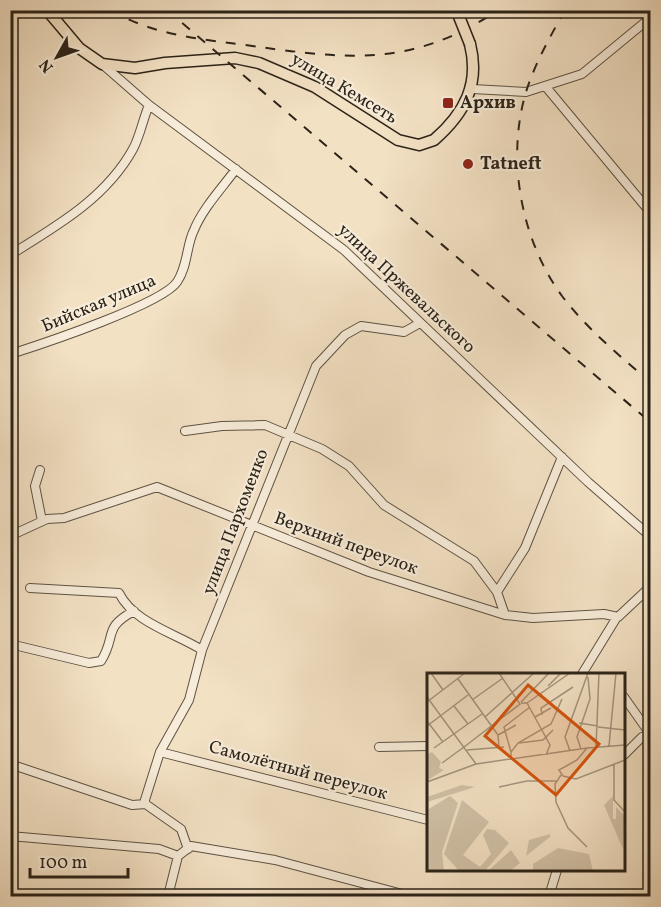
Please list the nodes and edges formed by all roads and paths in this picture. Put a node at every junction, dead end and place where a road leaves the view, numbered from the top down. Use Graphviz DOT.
graph roads {
  1 [pos="19,10"];
  2 [pos="47,10"];
  3 [pos="457,12"];
  4 [pos="10,16"];
  5 [pos="651,18"];
  6 [pos="102,64"];
  7 [pos="550,86"];
  8 [pos="472,89"];
  9 [pos="149,105"];
  10 [pos="236,170"];
  11 [pos="651,212"];
  12 [pos="10,255"];
  13 [pos="420,323"];
  14 [pos="10,357"];
  15 [pos="185,431"];
  16 [pos="286,435"];
  17 [pos="562,457"];
  18 [pos="40,470"];
  19 [pos="42,521"];
  20 [pos="251,525"];
  21 [pos="10,536"];
  22 [pos="651,536"];
  23 [pos="651,587"];
  24 [pos="30,588"];
  25 [pos="497,592"];
  26 [pos="134,611"];
  27 [pos="505,615"];
  28 [pos="618,617"];
  29 [pos="10,644"];
  30 [pos="202,650"];
  31 [pos="583,673"];
  32 [pos="625,699"];
  33 [pos="651,735"];
  34 [pos="427,746"];
  35 [pos="379,747"];
  36 [pos="160,752"];
  37 [pos="625,754"];
  38 [pos="10,764"];
  39 [pos="146,804"];
  40 [pos="427,819"];
  41 [pos="10,836"];
  42 [pos="190,848"];
  43 [pos="178,856"];
  44 [pos="557,871"];
  45 [pos="168,897"];
  46 [pos="410,897"];
  47 [pos="549,897"];
  1 -- 4 [label="street"];
  2 -- 6 [label="main road, улица Пржевальского"];
  3 -- 8 [label="main road, bridge"];
  5 -- 7 [label="street"];
  6 -- 8 [label="main road, улица Кемсеть"];
  6 -- 9 [label="street, улица Пржевальского"];
  7 -- 8 [label="street"];
  7 -- 11 [label="street"];
  9 -- 10 [label="street, улица Пржевальского"];
  9 -- 12 [label="street"];
  10 -- 13 [label="street, улица Пржевальского"];
  10 -- 14 [label="street, Бийская улица"];
  13 -- 16 [label="street, улица Пархоменко"];
  13 -- 17 [label="street, улица Пржевальского"];
  15 -- 16 [label="street"];
  16 -- 20 [label="street, улица Пархоменко"];
  16 -- 25 [label="street"];
  17 -- 22 [label="street, улица Пржевальского"];
  17 -- 25 [label="street"];
  18 -- 19 [label="street"];
  19 -- 20 [label="street, Верхний переулок"];
  19 -- 21 [label="street, Верхний переулок"];
  20 -- 27 [label="street, Верхний переулок"];
  20 -- 30 [label="street, улица Пархоменко"];
  23 -- 28 [label="street"];
  24 -- 26 [label="street"];
  25 -- 27 [label="street"];
  26 -- 29 [label="street"];
  26 -- 30 [label="street"];
  27 -- 28 [label="street, Верхний переулок"];
  28 -- 31 [label="street"];
  30 -- 36 [label="street, улица Пархоменко"];
  32 -- 33 [label="street"];
  33 -- 37 [label="street"];
  34 -- 35 [label="street"];
  36 -- 39 [label="street, улица Пархоменко"];
  36 -- 40 [label="street, Самолётный переулок"];
  38 -- 39 [label="street"];
  39 -- 42 [label="street"];
  41 -- 43 [label="street"];
  42 -- 43 [label="street"];
  42 -- 46 [label="street"];
  43 -- 45 [label="street"];
  44 -- 47 [label="street"];
}
